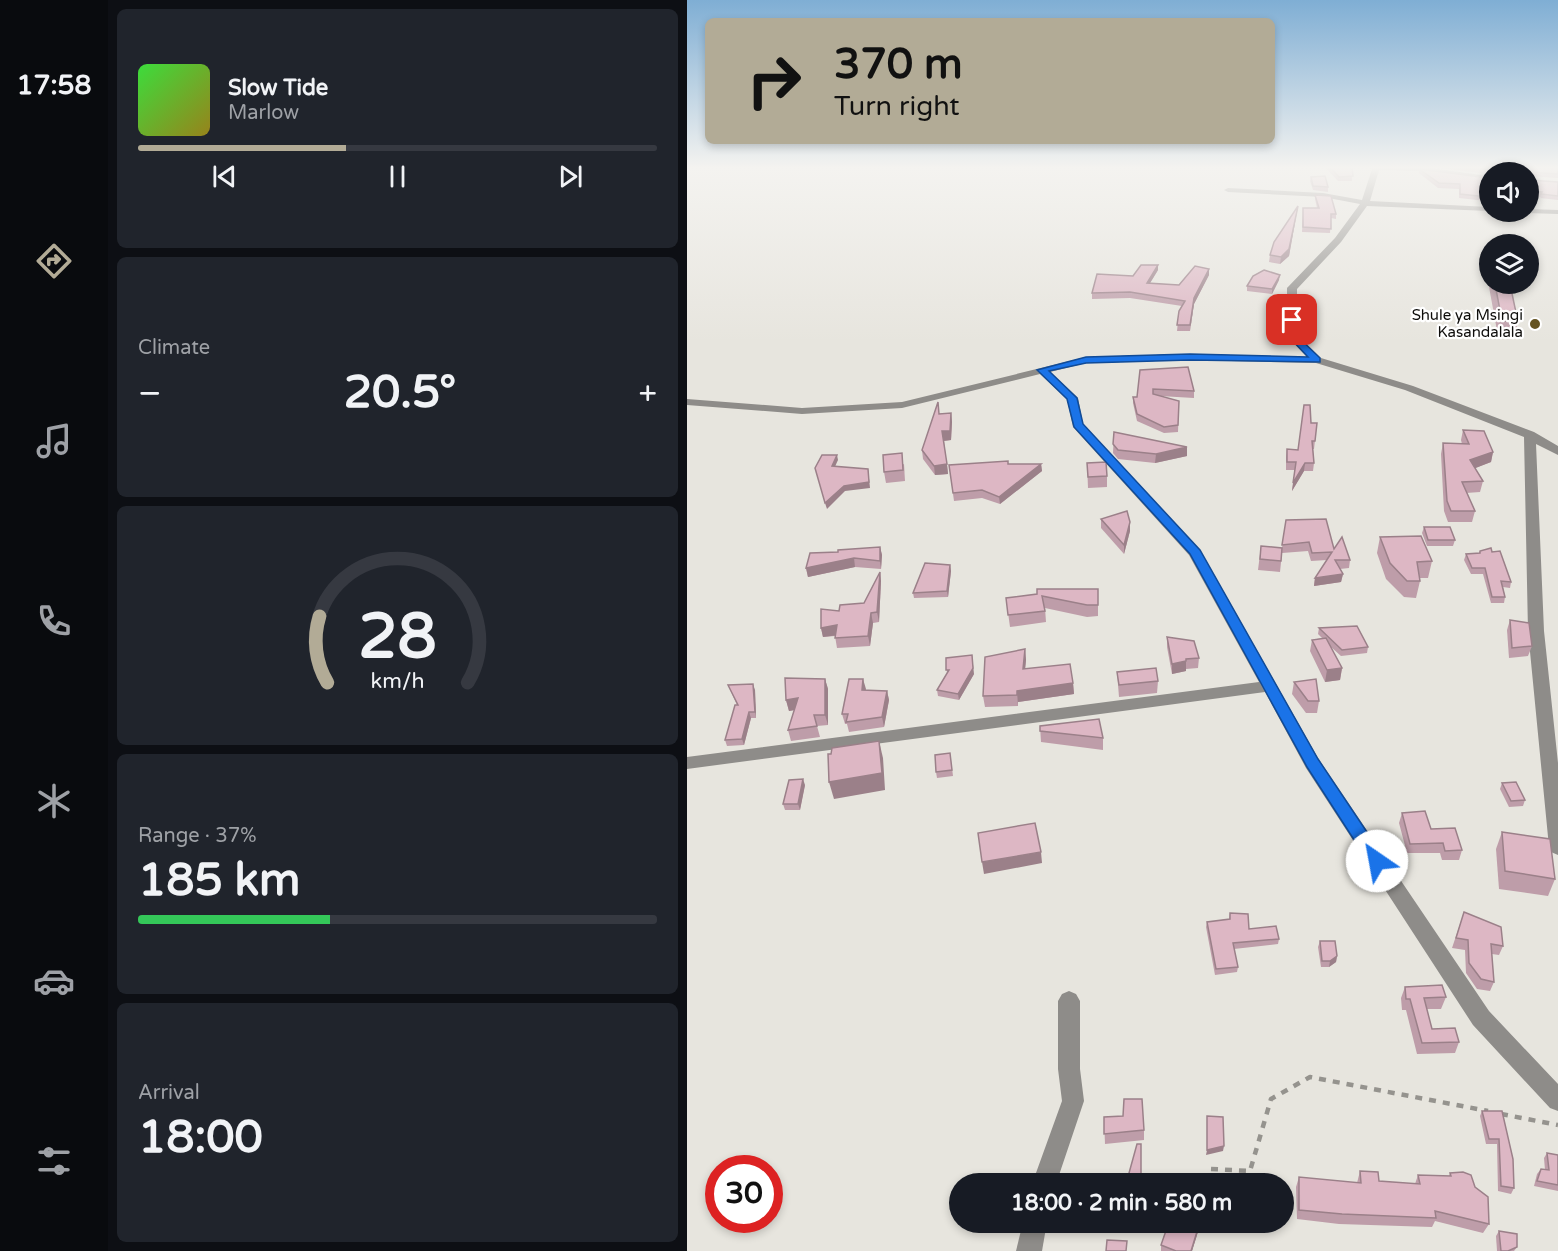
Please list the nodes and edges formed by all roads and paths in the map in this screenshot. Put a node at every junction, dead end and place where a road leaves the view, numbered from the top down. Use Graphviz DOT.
graph roads {
  1 [pos="1349,224"];
  2 [pos="1317,360"];
  3 [pos="1042,370"];
  4 [pos="687,402"];
  5 [pos="1530,435"];
  6 [pos="1558,451"];
  7 [pos="1270,686"];
  8 [pos="1554,762"];
  9 [pos="687,763"];
  10 [pos="1558,847"];
  11 [pos="1069,1001"];
  12 [pos="1558,1100"];
  13 [pos="1558,1125"];
  14 [pos="1211,1169"];
  15 [pos="1048,1173"];
  16 [pos="1033,1233"];
  17 [pos="1029,1251"];
  1 -- 2 [label="street"];
  2 -- 3 [label="street"];
  2 -- 5 [label="street"];
  3 -- 4 [label="street"];
  3 -- 7 [label="street"];
  5 -- 6 [label="street"];
  5 -- 8 [label="street"];
  7 -- 9 [label="street"];
  7 -- 12 [label="street"];
  8 -- 10 [label="street"];
  11 -- 15 [label="street"];
  13 -- 14 [label="path"];
  16 -- 17 [label="street"];
}
